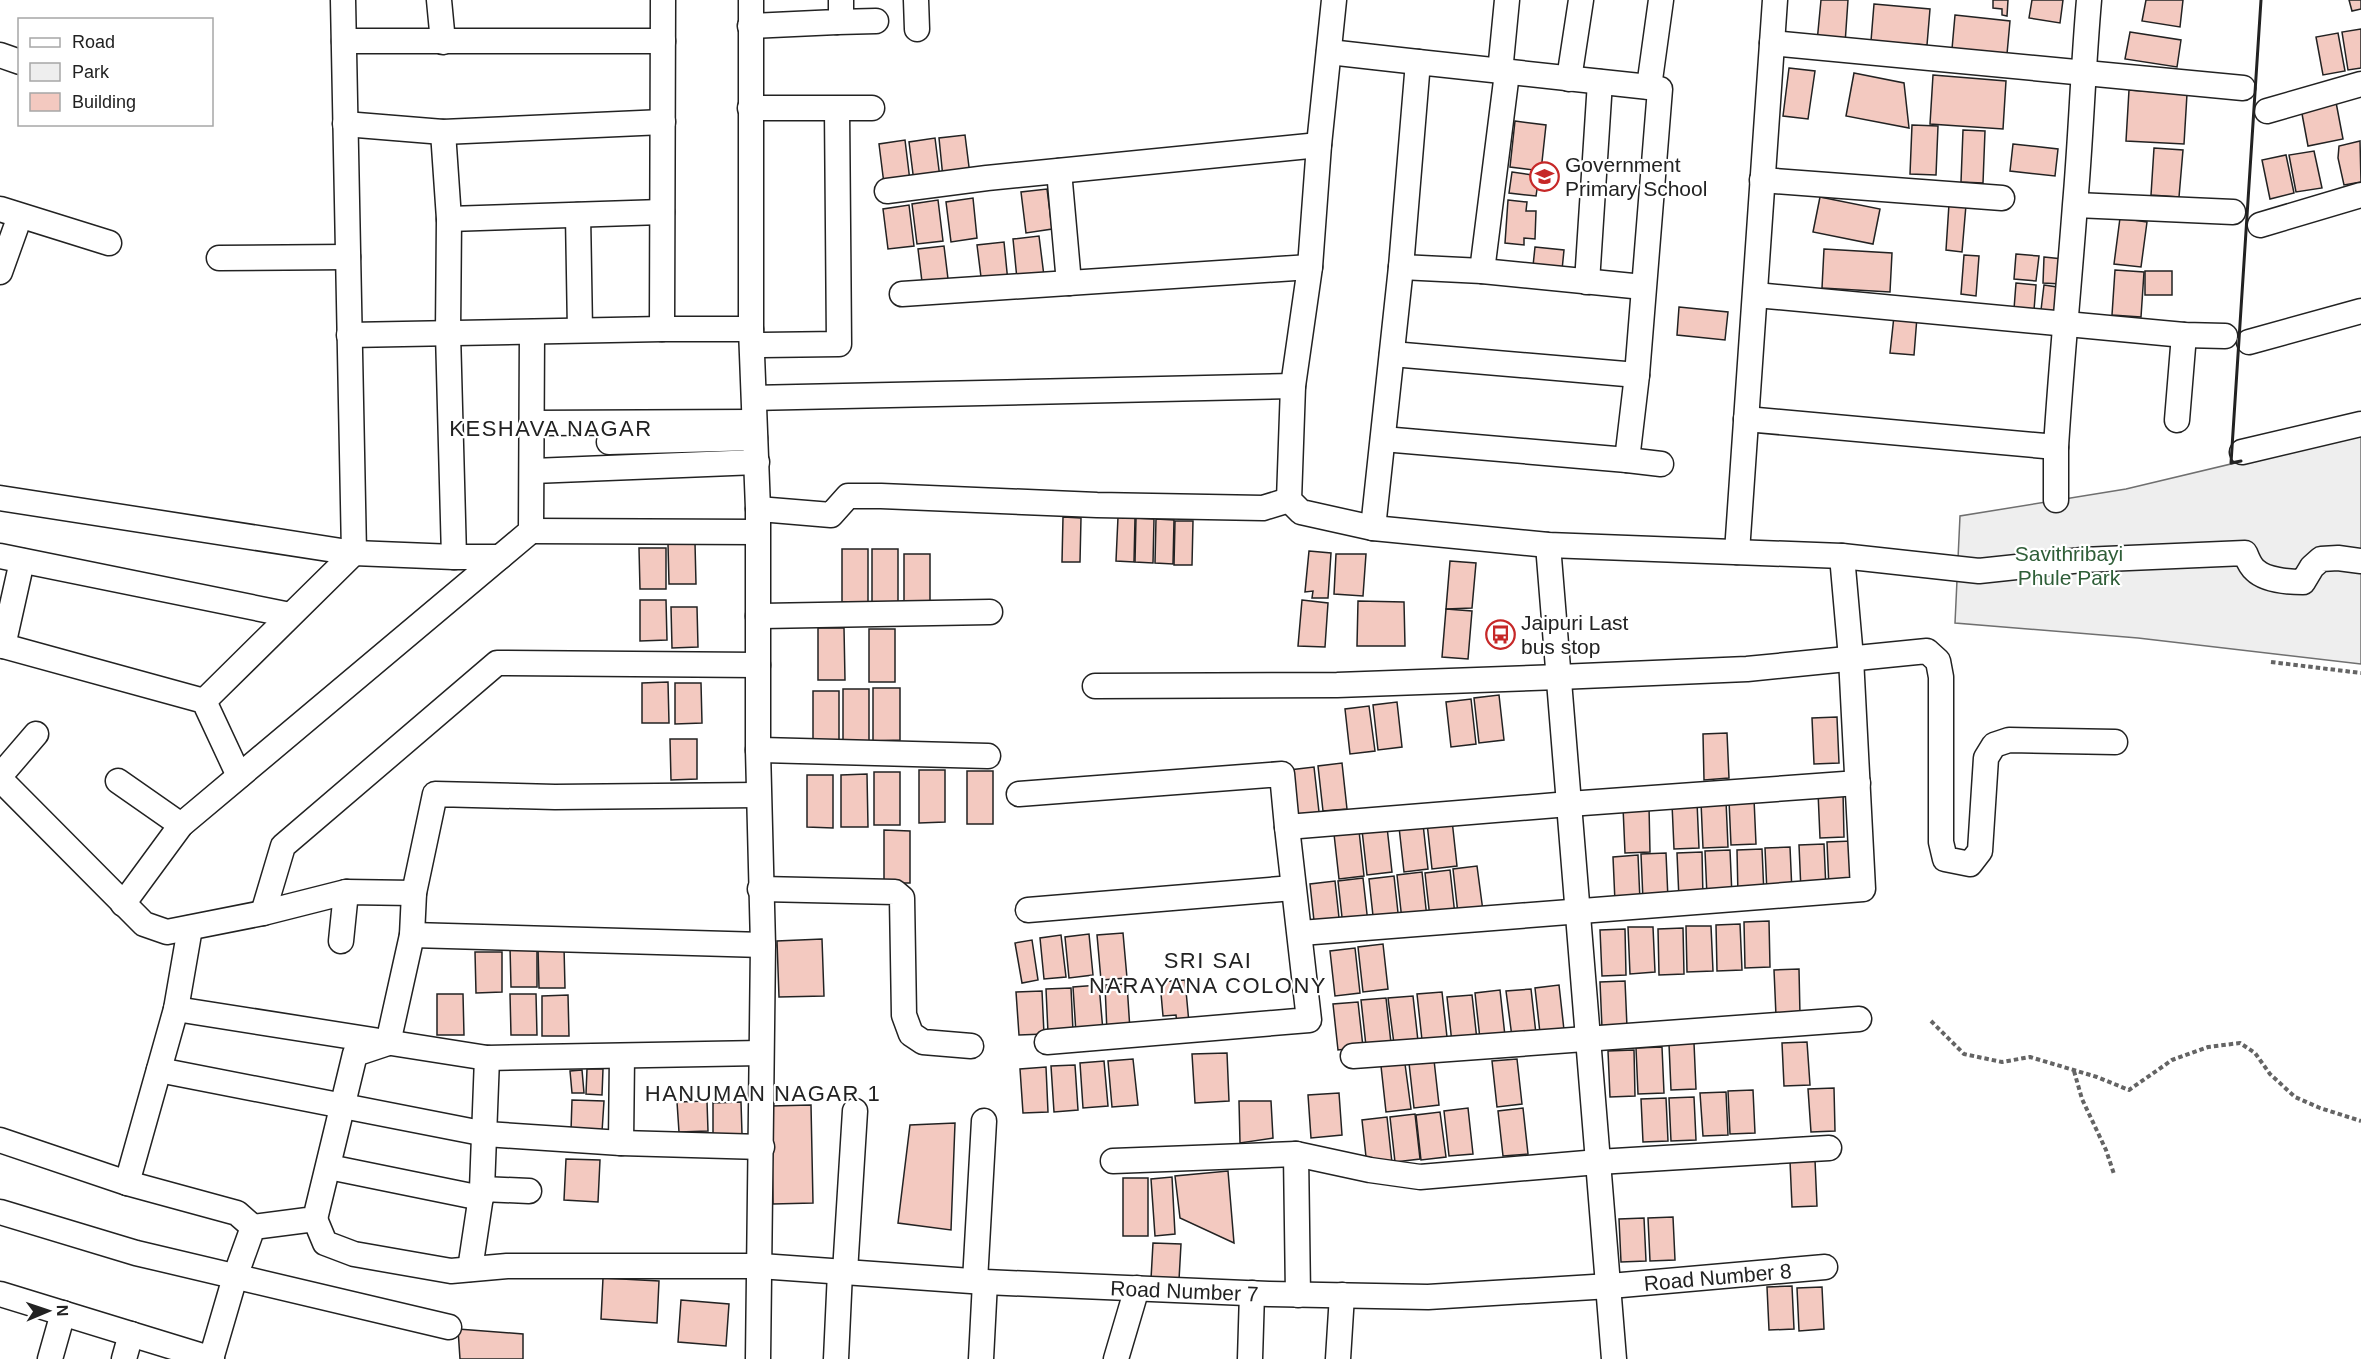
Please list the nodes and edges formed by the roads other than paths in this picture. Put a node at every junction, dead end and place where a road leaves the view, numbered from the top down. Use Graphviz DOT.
graph roads {
  1 [pos="343,0"];
  2 [pos="439,0"];
  3 [pos="663,0"];
  4 [pos="751,0"];
  5 [pos="916,0"];
  6 [pos="1335,0"];
  7 [pos="1507,0"];
  8 [pos="1581,0"];
  9 [pos="1661,0"];
  10 [pos="1775,0"];
  11 [pos="2090,0"];
  12 [pos="839,11"];
  13 [pos="876,21"];
  14 [pos="750,26"];
  15 [pos="917,29"];
  16 [pos="344,41"];
  17 [pos="663,41"];
  18 [pos="443,42"];
  19 [pos="1772,43"];
  20 [pos="1329,52"];
  21 [pos="0,55"];
  22 [pos="18,61"];
  23 [pos="1418,62"];
  24 [pos="1503,72"];
  25 [pos="2082,74"];
  26 [pos="1569,79"];
  27 [pos="1599,82"];
  28 [pos="2361,84"];
  29 [pos="1649,87"];
  30 [pos="2243,88"];
  31 [pos="750,108"];
  32 [pos="872,108"];
  33 [pos="837,109"];
  34 [pos="2267,111"];
  35 [pos="663,122"];
  36 [pos="345,124"];
  37 [pos="443,132"];
  38 [pos="1319,145"];
  39 [pos="1059,171"];
  40 [pos="1762,180"];
  41 [pos="887,191"];
  42 [pos="2361,195"];
  43 [pos="2002,198"];
  44 [pos="2076,204"];
  45 [pos="10,212"];
  46 [pos="662,212"];
  47 [pos="2233,212"];
  48 [pos="578,215"];
  49 [pos="449,219"];
  50 [pos="2260,225"];
  51 [pos="109,243"];
  52 [pos="348,257"];
  53 [pos="219,258"];
  54 [pos="1310,267"];
  55 [pos="1401,267"];
  56 [pos="1482,271"];
  57 [pos="0,272"];
  58 [pos="1587,282"];
  59 [pos="1069,283"];
  60 [pos="1643,287"];
  61 [pos="902,294"];
  62 [pos="1756,296"];
  63 [pos="2361,311"];
  64 [pos="2064,323"];
  65 [pos="662,329"];
  66 [pos="580,330"];
  67 [pos="532,332"];
  68 [pos="448,333"];
  69 [pos="349,334"];
  70 [pos="2184,335"];
  71 [pos="2225,336"];
  72 [pos="752,337"];
  73 [pos="2249,342"];
  74 [pos="1392,354"];
  75 [pos="1637,375"];
  76 [pos="1293,386"];
  77 [pos="755,398"];
  78 [pos="1746,419"];
  79 [pos="2177,420"];
  80 [pos="532,423"];
  81 [pos="2361,424"];
  82 [pos="754,430"];
  83 [pos="1383,439"];
  84 [pos="609,442"];
  85 [pos="2056,447"];
  86 [pos="2242,452"];
  87 [pos="1627,460"];
  88 [pos="757,462"];
  89 [pos="1661,464"];
  90 [pos="533,471"];
  91 [pos="0,498"];
  92 [pos="1289,500"];
  93 [pos="2056,500"];
  94 [pos="757,521"];
  95 [pos="1373,528"];
  96 [pos="531,531"];
  97 [pos="1548,545"];
  98 [pos="1737,552"];
  99 [pos="354,553"];
  100 [pos="1842,556"];
  101 [pos="454,557"];
  102 [pos="500,557"];
  103 [pos="11,558"];
  104 [pos="2361,561"];
  105 [pos="990,612"];
  106 [pos="290,615"];
  107 [pos="758,616"];
  108 [pos="1,646"];
  109 [pos="1851,658"];
  110 [pos="758,665"];
  111 [pos="1559,677"];
  112 [pos="1095,686"];
  113 [pos="204,701"];
  114 [pos="36,734"];
  115 [pos="2115,742"];
  116 [pos="758,750"];
  117 [pos="988,756"];
  118 [pos="239,776"];
  119 [pos="0,778"];
  120 [pos="118,781"];
  121 [pos="1858,783"];
  122 [pos="1019,794"];
  123 [pos="758,795"];
  124 [pos="1569,804"];
  125 [pos="181,825"];
  126 [pos="1287,828"];
  127 [pos="1293,888"];
  128 [pos="760,889"];
  129 [pos="346,892"];
  130 [pos="414,893"];
  131 [pos="123,904"];
  132 [pos="1028,910"];
  133 [pos="1578,912"];
  134 [pos="263,914"];
  135 [pos="190,928"];
  136 [pos="1301,933"];
  137 [pos="412,934"];
  138 [pos="341,941"];
  139 [pos="763,945"];
  140 [pos="176,1009"];
  141 [pos="1859,1019"];
  142 [pos="1588,1039"];
  143 [pos="1047,1042"];
  144 [pos="388,1043"];
  145 [pos="971,1046"];
  146 [pos="761,1053"];
  147 [pos="622,1056"];
  148 [pos="1353,1056"];
  149 [pos="487,1058"];
  150 [pos="159,1070"];
  151 [pos="342,1106"];
  152 [pos="855,1111"];
  153 [pos="984,1121"];
  154 [pos="486,1134"];
  155 [pos="0,1140"];
  156 [pos="621,1143"];
  157 [pos="762,1147"];
  158 [pos="1829,1148"];
  159 [pos="1296,1154"];
  160 [pos="1113,1161"];
  161 [pos="1598,1162"];
  162 [pos="329,1167"];
  163 [pos="127,1183"];
  164 [pos="529,1191"];
  165 [pos="482,1194"];
  166 [pos="0,1212"];
  167 [pos="315,1219"];
  168 [pos="253,1227"];
  169 [pos="760,1266"];
  170 [pos="1825,1267"];
  171 [pos="470,1269"];
  172 [pos="842,1272"];
  173 [pos="235,1276"];
  174 [pos="980,1282"];
  175 [pos="1610,1286"];
  176 [pos="1137,1288"];
  177 [pos="1252,1293"];
  178 [pos="0,1294"];
  179 [pos="1298,1295"];
  180 [pos="1342,1295"];
  181 [pos="63,1313"];
  182 [pos="449,1327"];
  183 [pos="131,1334"];
  184 [pos="50,1359"];
  185 [pos="124,1359"];
  186 [pos="211,1359"];
  187 [pos="758,1359"];
  188 [pos="836,1359"];
  189 [pos="981,1359"];
  190 [pos="1116,1359"];
  191 [pos="1250,1359"];
  192 [pos="1338,1359"];
  193 [pos="1614,1359"];
  1 -- 16 [label="street"];
  2 -- 18 [label="street"];
  3 -- 17 [label="street"];
  4 -- 14 [label="street"];
  5 -- 15 [label="street"];
  6 -- 20 [label="street"];
  7 -- 24 [label="street"];
  8 -- 26 [label="street"];
  9 -- 29 [label="street"];
  10 -- 19 [label="street"];
  11 -- 25 [label="street"];
  12 -- 13 [label="street"];
  12 -- 14 [label="street"];
  14 -- 31 [label="street"];
  16 -- 18 [label="street"];
  16 -- 36 [label="street"];
  17 -- 18 [label="street"];
  17 -- 35 [label="street"];
  19 -- 25 [label="street"];
  19 -- 40 [label="street"];
  20 -- 23 [label="street"];
  20 -- 38 [label="street"];
  21 -- 22 [label="street"];
  23 -- 24 [label="street"];
  23 -- 55 [label="street"];
  24 -- 26 [label="street"];
  24 -- 56 [label="street"];
  25 -- 30 [label="street"];
  25 -- 44 [label="street"];
  26 -- 27 [label="street"];
  27 -- 29 [label="street"];
  27 -- 58 [label="street"];
  28 -- 34 [label="street"];
  29 -- 60 [label="street"];
  31 -- 33 [label="street"];
  31 -- 72 [label="street"];
  32 -- 33 [label="street"];
  33 -- 72 [label="street"];
  35 -- 37 [label="street"];
  35 -- 46 [label="street"];
  36 -- 37 [label="street"];
  36 -- 52 [label="street"];
  37 -- 49 [label="street"];
  38 -- 39 [label="street"];
  38 -- 54 [label="street"];
  39 -- 41 [label="street"];
  39 -- 59 [label="street"];
  40 -- 43 [label="street"];
  40 -- 62 [label="street"];
  42 -- 50 [label="street"];
  44 -- 47 [label="street"];
  44 -- 64 [label="street"];
  45 -- 51 [label="street"];
  45 -- 57 [label="street"];
  46 -- 48 [label="street"];
  46 -- 65 [label="street"];
  48 -- 49 [label="street"];
  48 -- 66 [label="street"];
  49 -- 68 [label="street"];
  52 -- 53 [label="street"];
  52 -- 69 [label="street"];
  54 -- 59 [label="street"];
  54 -- 76 [label="street"];
  55 -- 56 [label="street"];
  55 -- 74 [label="street"];
  56 -- 58 [label="street"];
  58 -- 60 [label="street"];
  59 -- 61 [label="street"];
  60 -- 75 [label="street"];
  62 -- 64 [label="street"];
  62 -- 78 [label="street"];
  63 -- 73 [label="street"];
  64 -- 70 [label="street"];
  64 -- 85 [label="street"];
  65 -- 66 [label="street"];
  65 -- 72 [label="street"];
  66 -- 67 [label="street"];
  67 -- 68 [label="street"];
  67 -- 80 [label="street"];
  68 -- 69 [label="street"];
  68 -- 101 [label="street"];
  69 -- 99 [label="street"];
  70 -- 71 [label="street"];
  70 -- 79 [label="street"];
  72 -- 77 [label="street"];
  74 -- 75 [label="street"];
  74 -- 83 [label="street"];
  75 -- 87 [label="street"];
  76 -- 77 [label="street"];
  76 -- 92 [label="street"];
  77 -- 82 [label="street"];
  78 -- 85 [label="street"];
  78 -- 98 [label="street"];
  80 -- 82 [label="street"];
  80 -- 90 [label="street"];
  81 -- 86 [label="street"];
  82 -- 84 [label="street"];
  82 -- 88 [label="street"];
  83 -- 87 [label="street"];
  83 -- 95 [label="street"];
  85 -- 93 [label="street"];
  87 -- 89 [label="street"];
  88 -- 90 [label="street"];
  88 -- 94 [label="street"];
  90 -- 96 [label="street"];
  91 -- 99 [label="street"];
  92 -- 94 [label="street"];
  92 -- 95 [label="street"];
  94 -- 96 [label="street"];
  94 -- 107 [label="street"];
  95 -- 97 [label="street"];
  96 -- 102 [label="street"];
  97 -- 98 [label="street"];
  97 -- 111 [label="street"];
  98 -- 100 [label="street"];
  99 -- 101 [label="street"];
  99 -- 106 [label="street"];
  100 -- 104 [label="street"];
  100 -- 109 [label="street"];
  101 -- 102 [label="street"];
  102 -- 118 [label="street"];
  103 -- 106 [label="street"];
  103 -- 108 [label="street"];
  105 -- 107 [label="street"];
  106 -- 113 [label="street"];
  107 -- 110 [label="street"];
  108 -- 113 [label="street"];
  109 -- 111 [label="street"];
  109 -- 115 [label="street"];
  109 -- 121 [label="street"];
  110 -- 116 [label="street"];
  110 -- 134 [label="street"];
  111 -- 112 [label="street"];
  111 -- 124 [label="street"];
  113 -- 118 [label="street"];
  114 -- 119 [label="street"];
  116 -- 117 [label="street"];
  116 -- 123 [label="street"];
  118 -- 125 [label="street"];
  119 -- 131 [label="street"];
  120 -- 125 [label="street"];
  121 -- 124 [label="street"];
  121 -- 133 [label="street"];
  122 -- 126 [label="street"];
  123 -- 128 [label="street"];
  123 -- 130 [label="street"];
  124 -- 126 [label="street"];
  124 -- 133 [label="street"];
  125 -- 131 [label="street"];
  126 -- 127 [label="street"];
  127 -- 132 [label="street"];
  127 -- 136 [label="street"];
  128 -- 139 [label="street"];
  128 -- 145 [label="street"];
  129 -- 130 [label="street"];
  129 -- 134 [label="street"];
  129 -- 138 [label="street"];
  130 -- 137 [label="street"];
  131 -- 135 [label="street"];
  133 -- 136 [label="street"];
  133 -- 142 [label="street"];
  134 -- 135 [label="street"];
  135 -- 140 [label="street"];
  136 -- 143 [label="street"];
  137 -- 139 [label="street"];
  137 -- 144 [label="street"];
  139 -- 146 [label="street"];
  140 -- 144 [label="street"];
  140 -- 150 [label="street"];
  141 -- 142 [label="street"];
  142 -- 148 [label="street"];
  142 -- 161 [label="street"];
  144 -- 149 [label="street"];
  144 -- 151 [label="street"];
  146 -- 147 [label="street"];
  146 -- 157 [label="street"];
  147 -- 149 [label="street"];
  147 -- 156 [label="street"];
  149 -- 154 [label="street"];
  150 -- 151 [label="street"];
  150 -- 163 [label="street"];
  151 -- 154 [label="street"];
  151 -- 162 [label="street"];
  152 -- 172 [label="street"];
  153 -- 174 [label="street"];
  154 -- 156 [label="street"];
  154 -- 165 [label="street"];
  155 -- 163 [label="street"];
  156 -- 157 [label="street"];
  157 -- 169 [label="street"];
  158 -- 161 [label="street"];
  159 -- 160 [label="street"];
  159 -- 161 [label="street"];
  159 -- 179 [label="street"];
  161 -- 175 [label="street"];
  162 -- 165 [label="street"];
  162 -- 167 [label="street"];
  163 -- 168 [label="street"];
  164 -- 165 [label="street"];
  165 -- 171 [label="street"];
  166 -- 173 [label="street"];
  167 -- 168 [label="street"];
  167 -- 171 [label="street, Road Number 7"];
  168 -- 173 [label="street"];
  169 -- 171 [label="street, Road Number 7"];
  169 -- 172 [label="street, Road Number 7"];
  169 -- 187 [label="street"];
  170 -- 175 [label="street, Road Number 8"];
  172 -- 174 [label="street, Road Number 7"];
  172 -- 188 [label="street"];
  173 -- 182 [label="street"];
  173 -- 186 [label="street"];
  174 -- 176 [label="street, Road Number 7"];
  174 -- 189 [label="street"];
  175 -- 180 [label="street, Road Number 7"];
  175 -- 193 [label="street"];
  176 -- 177 [label="street, Road Number 7"];
  176 -- 190 [label="street"];
  177 -- 179 [label="street, Road Number 7"];
  177 -- 191 [label="street"];
  178 -- 181 [label="street"];
  179 -- 180 [label="street, Road Number 7"];
  180 -- 192 [label="street"];
  181 -- 183 [label="street"];
  181 -- 184 [label="street"];
  183 -- 185 [label="street"];
  183 -- 186 [label="street"];
}
